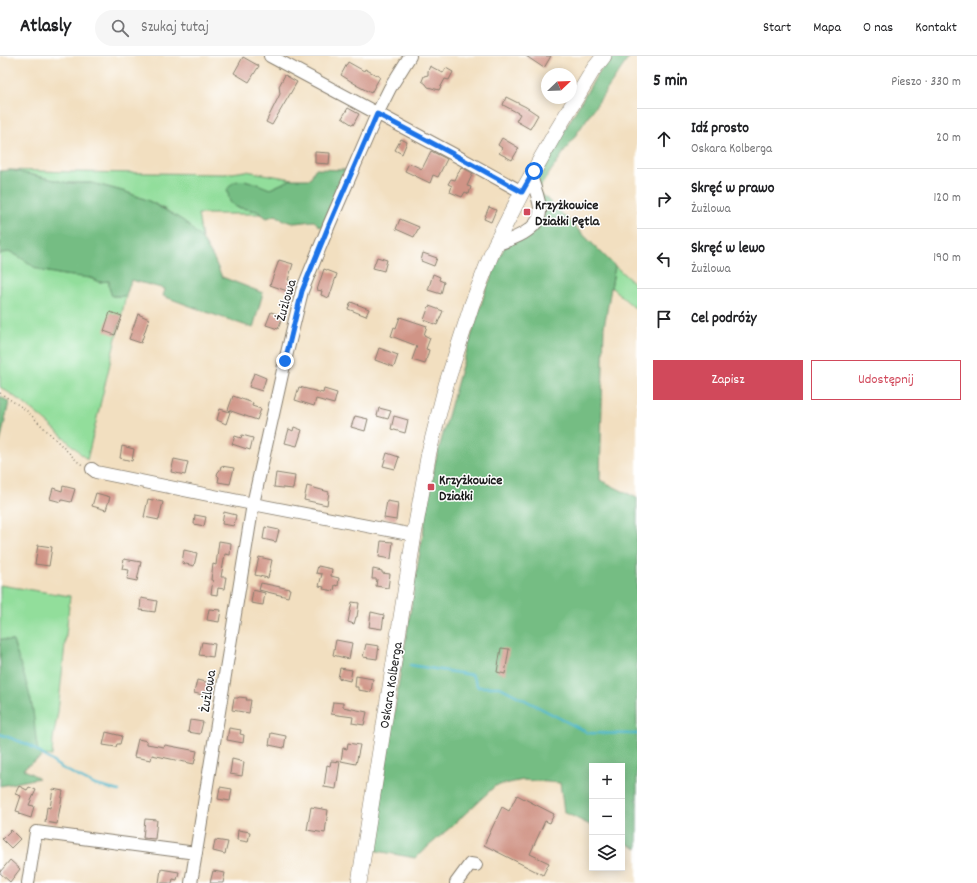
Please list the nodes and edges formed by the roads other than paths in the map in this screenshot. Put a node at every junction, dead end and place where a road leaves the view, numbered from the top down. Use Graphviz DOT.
graph roads {
  1 [pos="270,56"];
  2 [pos="410,56"];
  3 [pos="604,56"];
  4 [pos="377,114"];
  5 [pos="531,176"];
  6 [pos="522,192"];
  7 [pos="495,245"];
  8 [pos="92,469"];
  9 [pos="253,504"];
  10 [pos="414,535"];
  11 [pos="196,853"];
  12 [pos="476,865"];
  13 [pos="28,883"];
  14 [pos="191,883"];
  15 [pos="359,883"];
  16 [pos="456,883"];
  1 -- 4 [label="street"];
  2 -- 4 [label="street, Żużlowa"];
  3 -- 5 [label="main road"];
  4 -- 6 [label="street"];
  4 -- 9 [label="street, Żużlowa"];
  5 -- 6 [label="main road"];
  5 -- 7 [label="street"];
  6 -- 7 [label="main road, Oskara Kolberga"];
  7 -- 10 [label="main road, Oskara Kolberga"];
  8 -- 9 [label="street"];
  9 -- 10 [label="street"];
  9 -- 11 [label="street, Żużlowa"];
  10 -- 15 [label="main road, Oskara Kolberga"];
  11 -- 13 [label="street"];
  11 -- 14 [label="street, Żużlowa"];
  12 -- 16 [label="street"];
}
